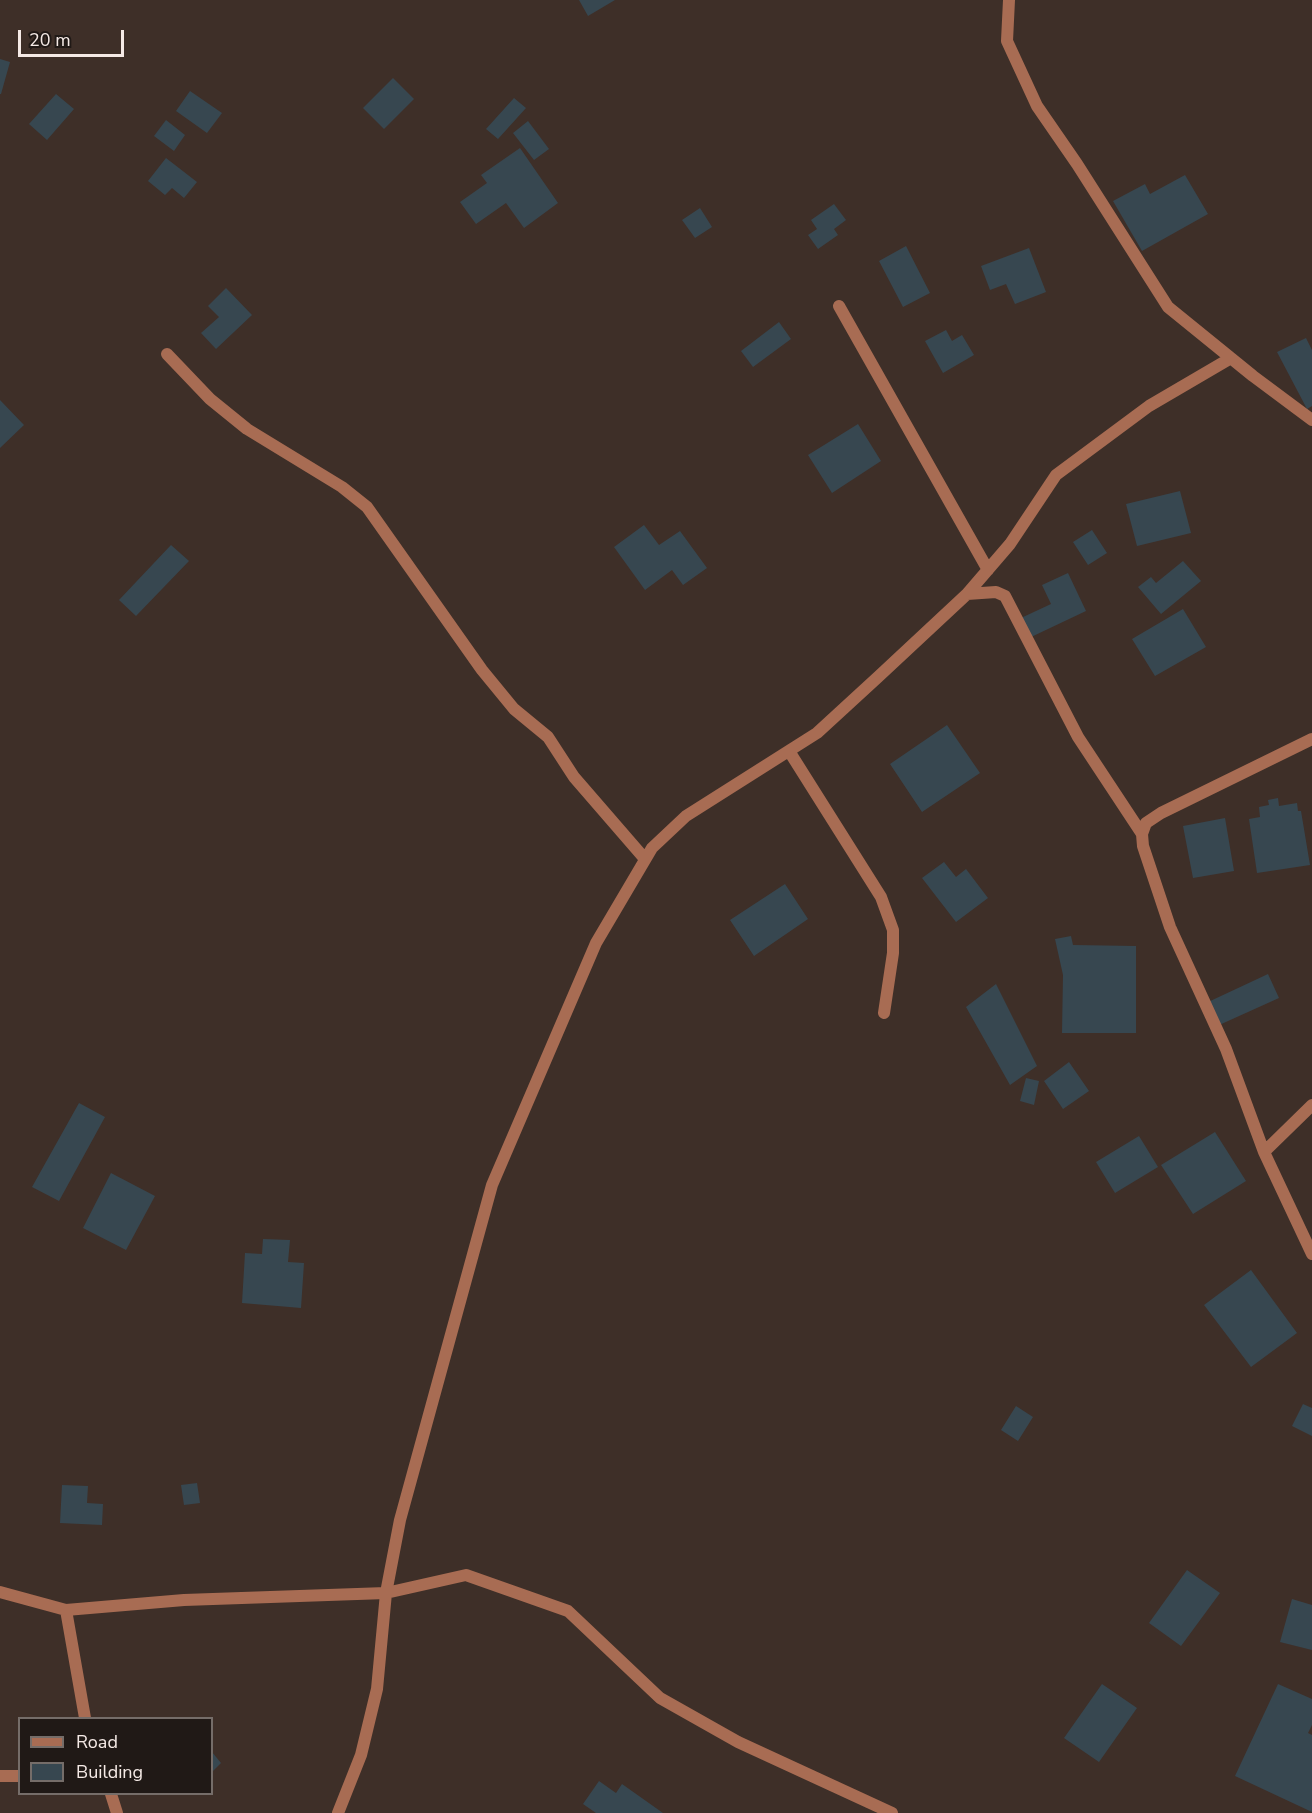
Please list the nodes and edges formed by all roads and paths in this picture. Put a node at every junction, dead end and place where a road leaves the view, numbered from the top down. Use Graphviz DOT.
graph roads {
  1 [pos="1009,0"];
  2 [pos="839,306"];
  3 [pos="167,354"];
  4 [pos="1231,358"];
  5 [pos="1312,420"];
  6 [pos="988,570"];
  7 [pos="967,594"];
  8 [pos="1312,739"];
  9 [pos="789,751"];
  10 [pos="1142,834"];
  11 [pos="645,859"];
  12 [pos="884,1013"];
  13 [pos="1312,1105"];
  14 [pos="1264,1152"];
  15 [pos="1312,1254"];
  16 [pos="0,1592"];
  17 [pos="386,1593"];
  18 [pos="66,1610"];
  19 [pos="85,1717"];
  20 [pos="0,1776"];
  21 [pos="18,1776"];
  22 [pos="111,1795"];
  23 [pos="117,1813"];
  24 [pos="338,1813"];
  25 [pos="892,1813"];
  1 -- 4 [label="street"];
  2 -- 6 [label="street"];
  3 -- 11 [label="street"];
  4 -- 5 [label="street"];
  4 -- 6 [label="street"];
  6 -- 7 [label="street"];
  7 -- 9 [label="street"];
  7 -- 10 [label="street"];
  8 -- 10 [label="street"];
  9 -- 11 [label="street"];
  9 -- 12 [label="street"];
  10 -- 14 [label="street"];
  11 -- 17 [label="street"];
  13 -- 14 [label="street"];
  14 -- 15 [label="street"];
  16 -- 18 [label="street"];
  17 -- 18 [label="street"];
  17 -- 24 [label="street"];
  17 -- 25 [label="street"];
  18 -- 19 [label="street"];
  20 -- 21 [label="street"];
  22 -- 23 [label="street"];
}
